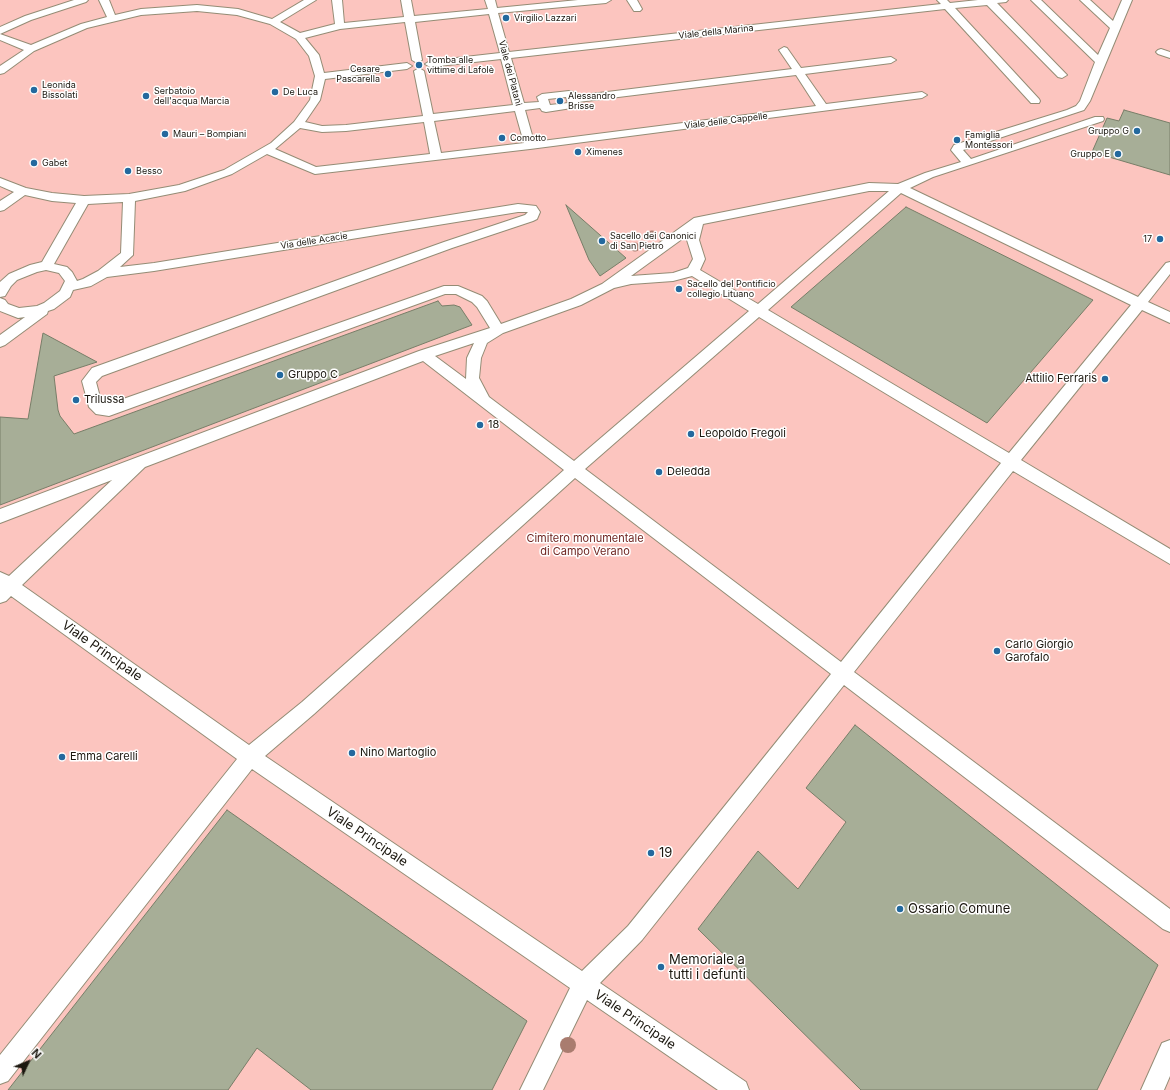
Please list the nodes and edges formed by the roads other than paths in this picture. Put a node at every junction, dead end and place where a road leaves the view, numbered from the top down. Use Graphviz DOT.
graph roads {
  1 [pos="83,0"];
  2 [pos="104,0"];
  3 [pos="212,0"];
  4 [pos="311,0"];
  5 [pos="337,0"];
  6 [pos="406,0"];
  7 [pos="490,0"];
  8 [pos="606,0"];
  9 [pos="632,0"];
  10 [pos="1003,0"];
  11 [pos="1036,0"];
  12 [pos="1085,0"];
  13 [pos="1127,0"];
  14 [pos="989,1"];
  15 [pos="572,2"];
  16 [pos="945,3"];
  17 [pos="197,8"];
  18 [pos="637,9"];
  19 [pos="493,11"];
  20 [pos="112,18"];
  21 [pos="410,19"];
  22 [pos="273,22"];
  23 [pos="340,26"];
  24 [pos="1115,28"];
  25 [pos="0,31"];
  26 [pos="0,37"];
  27 [pos="299,37"];
  28 [pos="31,49"];
  29 [pos="784,50"];
  30 [pos="505,55"];
  31 [pos="417,60"];
  32 [pos="891,60"];
  33 [pos="1100,62"];
  34 [pos="430,64"];
  35 [pos="407,66"];
  36 [pos="0,71"];
  37 [pos="419,71"];
  38 [pos="798,72"];
  39 [pos="1062,75"];
  40 [pos="320,76"];
  41 [pos="922,95"];
  42 [pos="1035,101"];
  43 [pos="520,107"];
  44 [pos="823,108"];
  45 [pos="428,118"];
  46 [pos="1099,119"];
  47 [pos="298,124"];
  48 [pos="530,146"];
  49 [pos="267,150"];
  50 [pos="436,157"];
  51 [pos="969,163"];
  52 [pos="0,182"];
  53 [pos="900,188"];
  54 [pos="23,191"];
  55 [pos="129,198"];
  56 [pos="84,200"];
  57 [pos="0,207"];
  58 [pos="698,221"];
  59 [pos="46,266"];
  60 [pos="1170,266"];
  61 [pos="0,271"];
  62 [pos="693,271"];
  63 [pos="104,273"];
  64 [pos="13,277"];
  65 [pos="69,287"];
  66 [pos="607,287"];
  67 [pos="0,293"];
  68 [pos="0,303"];
  69 [pos="1139,303"];
  70 [pos="48,306"];
  71 [pos="757,310"];
  72 [pos="1170,318"];
  73 [pos="498,330"];
  74 [pos="0,342"];
  75 [pos="424,355"];
  76 [pos="484,400"];
  77 [pos="1011,462"];
  78 [pos="140,463"];
  79 [pos="576,469"];
  80 [pos="0,516"];
  81 [pos="1170,557"];
  82 [pos="3,587"];
  83 [pos="843,673"];
  84 [pos="250,757"];
  85 [pos="1170,922"];
  86 [pos="583,985"];
  87 [pos="1170,1051"];
  88 [pos="0,1073"];
  89 [pos="531,1090"];
  90 [pos="738,1090"];
  91 [pos="1152,1090"];
  1 -- 25 [label="lane"];
  2 -- 20 [label="lane"];
  3 -- 17 [label="lane"];
  4 -- 22 [label="lane"];
  5 -- 23 [label="lane"];
  6 -- 21 [label="lane"];
  7 -- 19 [label="lane, Viale dei Platani"];
  8 -- 15 [label="lane"];
  9 -- 18 [label="lane"];
  10 -- 14 [label="lane, Viale della Marina"];
  11 -- 33 [label="lane"];
  12 -- 24 [label="lane"];
  13 -- 24 [label="lane"];
  14 -- 16 [label="lane, Viale della Marina"];
  14 -- 39 [label="lane"];
  15 -- 19 [label="lane"];
  16 -- 30 [label="lane, Viale della Marina"];
  16 -- 42 [label="lane"];
  17 -- 20 [label="lane"];
  17 -- 22 [label="lane"];
  19 -- 21 [label="lane"];
  19 -- 30 [label="lane, Viale dei Platani"];
  20 -- 28 [label="lane"];
  21 -- 23 [label="lane"];
  21 -- 31 [label="lane"];
  22 -- 27 [label="lane"];
  23 -- 27 [label="lane"];
  24 -- 33 [label="lane"];
  26 -- 28 [label="lane"];
  27 -- 40 [label="lane"];
  28 -- 36 [label="lane"];
  29 -- 38 [label="lane"];
  30 -- 34 [label="lane, Viale della Marina"];
  30 -- 43 [label="lane, Viale dei Platani"];
  31 -- 34 [label="lane"];
  31 -- 35 [label="lane"];
  32 -- 38 [label="lane"];
  33 -- 51 [label="lane"];
  34 -- 37 [label="lane"];
  35 -- 37 [label="lane"];
  35 -- 40 [label="lane"];
  37 -- 45 [label="lane"];
  38 -- 43 [label="lane"];
  38 -- 44 [label="lane"];
  40 -- 47 [label="lane"];
  41 -- 44 [label="lane, Viale delle Cappelle"];
  43 -- 45 [label="lane"];
  43 -- 48 [label="lane, Viale dei Platani"];
  44 -- 48 [label="lane, Viale delle Cappelle"];
  45 -- 47 [label="lane"];
  45 -- 50 [label="lane"];
  46 -- 51 [label="lane"];
  47 -- 49 [label="lane"];
  48 -- 50 [label="lane, Viale delle Cappelle"];
  49 -- 50 [label="lane, Viale delle Cappelle"];
  49 -- 55 [label="lane"];
  51 -- 53 [label="lane"];
  52 -- 54 [label="lane"];
  53 -- 58 [label="lane"];
  53 -- 69 [label="lane"];
  53 -- 71 [label="lane"];
  54 -- 56 [label="lane"];
  54 -- 57 [label="lane"];
  55 -- 56 [label="lane"];
  55 -- 63 [label="lane"];
  56 -- 59 [label="lane"];
  58 -- 62 [label="lane"];
  58 -- 66 [label="lane"];
  59 -- 64 [label="lane"];
  59 -- 65 [label="lane"];
  60 -- 69 [label="lane"];
  61 -- 64 [label="lane"];
  62 -- 66 [label="lane"];
  62 -- 71 [label="lane"];
  63 -- 65 [label="lane"];
  63 -- 73 [label="lane, Via delle Acacie"];
  64 -- 67 [label="lane"];
  65 -- 70 [label="lane"];
  66 -- 73 [label="lane"];
  68 -- 70 [label="lane"];
  69 -- 72 [label="lane"];
  69 -- 77 [label="lane"];
  70 -- 74 [label="lane"];
  71 -- 77 [label="lane"];
  71 -- 79 [label="lane"];
  73 -- 75 [label="lane"];
  73 -- 76 [label="lane"];
  75 -- 76 [label="lane"];
  75 -- 78 [label="lane"];
  76 -- 79 [label="lane"];
  77 -- 81 [label="lane"];
  77 -- 83 [label="lane"];
  78 -- 80 [label="lane"];
  78 -- 82 [label="lane"];
  79 -- 83 [label="lane"];
  79 -- 84 [label="lane"];
  82 -- 84 [label="lane, Viale Principale"];
  83 -- 85 [label="lane"];
  83 -- 86 [label="lane"];
  84 -- 86 [label="lane, Viale Principale"];
  84 -- 88 [label="lane"];
  86 -- 89 [label="lane"];
  86 -- 90 [label="lane, Viale Principale"];
  87 -- 91 [label="lane"];
}
